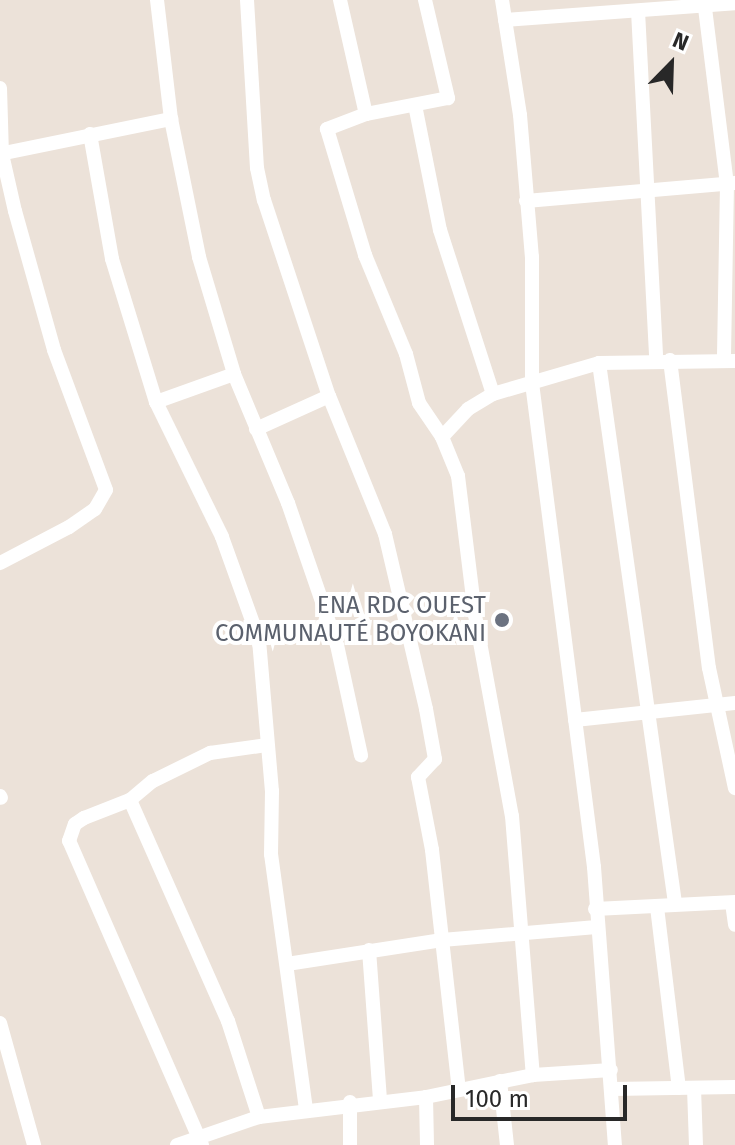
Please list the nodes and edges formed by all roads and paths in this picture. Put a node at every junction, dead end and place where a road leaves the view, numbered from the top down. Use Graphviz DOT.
graph roads {
  1 [pos="157,0"];
  2 [pos="247,0"];
  3 [pos="340,0"];
  4 [pos="425,0"];
  5 [pos="502,0"];
  6 [pos="704,2"];
  7 [pos="735,3"];
  8 [pos="596,7"];
  9 [pos="638,11"];
  10 [pos="505,20"];
  11 [pos="0,88"];
  12 [pos="415,105"];
  13 [pos="366,114"];
  14 [pos="171,119"];
  15 [pos="90,134"];
  16 [pos="1,154"];
  17 [pos="731,183"];
  18 [pos="648,189"];
  19 [pos="526,201"];
  20 [pos="663,360"];
  21 [pos="729,361"];
  22 [pos="599,363"];
  23 [pos="234,374"];
  24 [pos="532,383"];
  25 [pos="493,394"];
  26 [pos="329,396"];
  27 [pos="156,402"];
  28 [pos="256,429"];
  29 [pos="442,437"];
  30 [pos="0,563"];
  31 [pos="735,703"];
  32 [pos="717,705"];
  33 [pos="647,713"];
  34 [pos="575,720"];
  35 [pos="267,745"];
  36 [pos="361,755"];
  37 [pos="735,788"];
  38 [pos="130,800"];
  39 [pos="675,903"];
  40 [pos="733,903"];
  41 [pos="657,907"];
  42 [pos="595,909"];
  43 [pos="735,925"];
  44 [pos="596,927"];
  45 [pos="521,932"];
  46 [pos="442,940"];
  47 [pos="369,950"];
  48 [pos="287,964"];
  49 [pos="0,1023"];
  50 [pos="611,1070"];
  51 [pos="533,1075"];
  52 [pos="500,1081"];
  53 [pos="735,1087"];
  54 [pos="686,1088"];
  55 [pos="459,1089"];
  56 [pos="612,1089"];
  57 [pos="426,1097"];
  58 [pos="380,1099"];
  59 [pos="350,1102"];
  60 [pos="306,1110"];
  61 [pos="259,1117"];
  62 [pos="200,1141"];
  63 [pos="34,1145"];
  64 [pos="177,1145"];
  65 [pos="350,1145"];
  66 [pos="427,1145"];
  67 [pos="507,1145"];
  68 [pos="615,1145"];
  69 [pos="696,1145"];
  1 -- 14 [label="street"];
  2 -- 26 [label="street"];
  3 -- 13 [label="street"];
  4 -- 12 [label="street"];
  5 -- 10 [label="street"];
  6 -- 7 [label="street"];
  6 -- 9 [label="street"];
  6 -- 17 [label="street"];
  8 -- 9 [label="street"];
  8 -- 10 [label="street"];
  9 -- 18 [label="street"];
  10 -- 19 [label="street"];
  11 -- 16 [label="street"];
  12 -- 13 [label="street"];
  12 -- 25 [label="street"];
  13 -- 29 [label="street"];
  14 -- 15 [label="street"];
  14 -- 23 [label="street"];
  15 -- 16 [label="street"];
  15 -- 27 [label="street"];
  16 -- 30 [label="street"];
  17 -- 18 [label="street"];
  17 -- 21 [label="street"];
  18 -- 19 [label="street"];
  18 -- 20 [label="street"];
  19 -- 24 [label="street"];
  20 -- 21 [label="street"];
  20 -- 22 [label="street"];
  20 -- 32 [label="street"];
  22 -- 24 [label="street"];
  22 -- 33 [label="street"];
  23 -- 27 [label="street"];
  23 -- 28 [label="street"];
  24 -- 25 [label="street"];
  24 -- 34 [label="street"];
  25 -- 29 [label="street"];
  26 -- 28 [label="street"];
  26 -- 46 [label="street"];
  27 -- 35 [label="street"];
  28 -- 36 [label="street"];
  29 -- 45 [label="street"];
  31 -- 32 [label="street"];
  32 -- 33 [label="street"];
  32 -- 37 [label="street"];
  33 -- 34 [label="street"];
  33 -- 39 [label="street"];
  34 -- 42 [label="street"];
  35 -- 38 [label="street"];
  35 -- 48 [label="street"];
  38 -- 61 [label="street"];
  38 -- 62 [label="street"];
  39 -- 40 [label="street"];
  39 -- 41 [label="street"];
  40 -- 43 [label="street"];
  41 -- 42 [label="street"];
  41 -- 54 [label="street"];
  42 -- 44 [label="street"];
  44 -- 45 [label="street"];
  44 -- 50 [label="street"];
  45 -- 46 [label="street"];
  45 -- 51 [label="street"];
  46 -- 47 [label="street"];
  46 -- 55 [label="street"];
  47 -- 48 [label="street"];
  47 -- 58 [label="street"];
  48 -- 60 [label="street"];
  49 -- 63 [label="street"];
  50 -- 51 [label="street"];
  50 -- 56 [label="street"];
  51 -- 52 [label="street"];
  52 -- 55 [label="street"];
  52 -- 67 [label="street"];
  53 -- 54 [label="street"];
  54 -- 56 [label="street"];
  54 -- 69 [label="street"];
  55 -- 57 [label="street"];
  56 -- 68 [label="street"];
  57 -- 58 [label="street"];
  57 -- 66 [label="street"];
  58 -- 59 [label="street"];
  59 -- 60 [label="street"];
  59 -- 65 [label="street"];
  60 -- 61 [label="street"];
  61 -- 62 [label="street"];
  62 -- 64 [label="street"];
}
